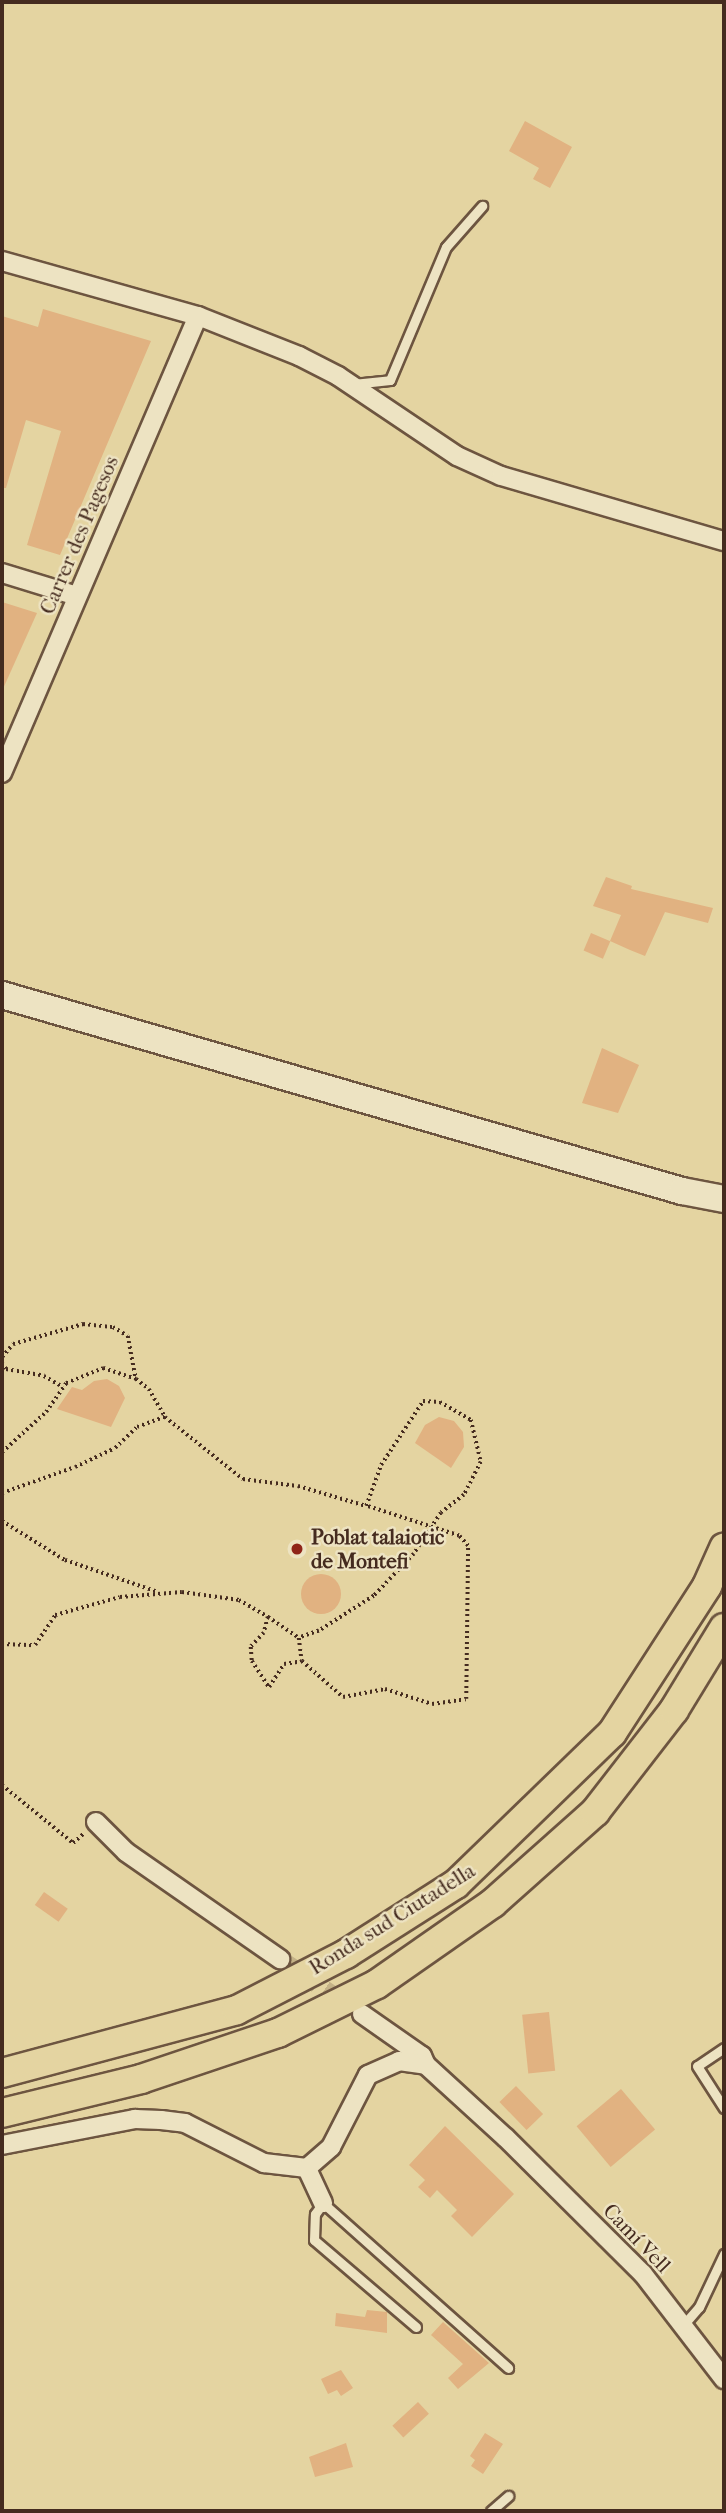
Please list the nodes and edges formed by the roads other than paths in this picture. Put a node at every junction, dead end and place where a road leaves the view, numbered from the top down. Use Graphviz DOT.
graph roads {
  1 [pos="482,206"];
  2 [pos="2,261"];
  3 [pos="198,316"];
  4 [pos="350,384"];
  5 [pos="724,541"];
  6 [pos="2,573"];
  7 [pos="78,596"];
  8 [pos="2,773"];
  9 [pos="2,995"];
  10 [pos="682,1191"];
  11 [pos="724,1199"];
  12 [pos="724,1214"];
  13 [pos="724,1548"];
  14 [pos="724,1628"];
  15 [pos="96,1822"];
  16 [pos="280,1959"];
  17 [pos="362,2014"];
  18 [pos="724,2048"];
  19 [pos="426,2065"];
  20 [pos="2,2073"];
  21 [pos="724,2108"];
  22 [pos="2,2113"];
  23 [pos="2,2145"];
  24 [pos="307,2168"];
  25 [pos="323,2203"];
  26 [pos="724,2254"];
  27 [pos="685,2323"];
  28 [pos="416,2327"];
  29 [pos="508,2368"];
  30 [pos="724,2379"];
  31 [pos="508,2496"];
  32 [pos="491,2511"];
  1 -- 4 [label="lane"];
  2 -- 3 [label="street"];
  3 -- 4 [label="street"];
  3 -- 7 [label="street, Carrer des Pagesos"];
  4 -- 5 [label="street"];
  6 -- 7 [label="street"];
  7 -- 8 [label="street, Carrer des Pagesos"];
  9 -- 10 [label="main road"];
  10 -- 11 [label="main road"];
  10 -- 12 [label="main road"];
  13 -- 20 [label="main road, Ronda sud Ciutadella"];
  14 -- 22 [label="main road, Ronda sud Ciutadella"];
  15 -- 16 [label="street"];
  17 -- 19 [label="street, Camí Vell"];
  18 -- 21 [label="lane"];
  19 -- 24 [label="street"];
  19 -- 27 [label="street, Camí Vell"];
  23 -- 24 [label="street"];
  24 -- 25 [label="street"];
  25 -- 28 [label="lane"];
  25 -- 29 [label="lane"];
  26 -- 27 [label="lane"];
  27 -- 30 [label="street, Camí Vell"];
  31 -- 32 [label="lane"];
}
